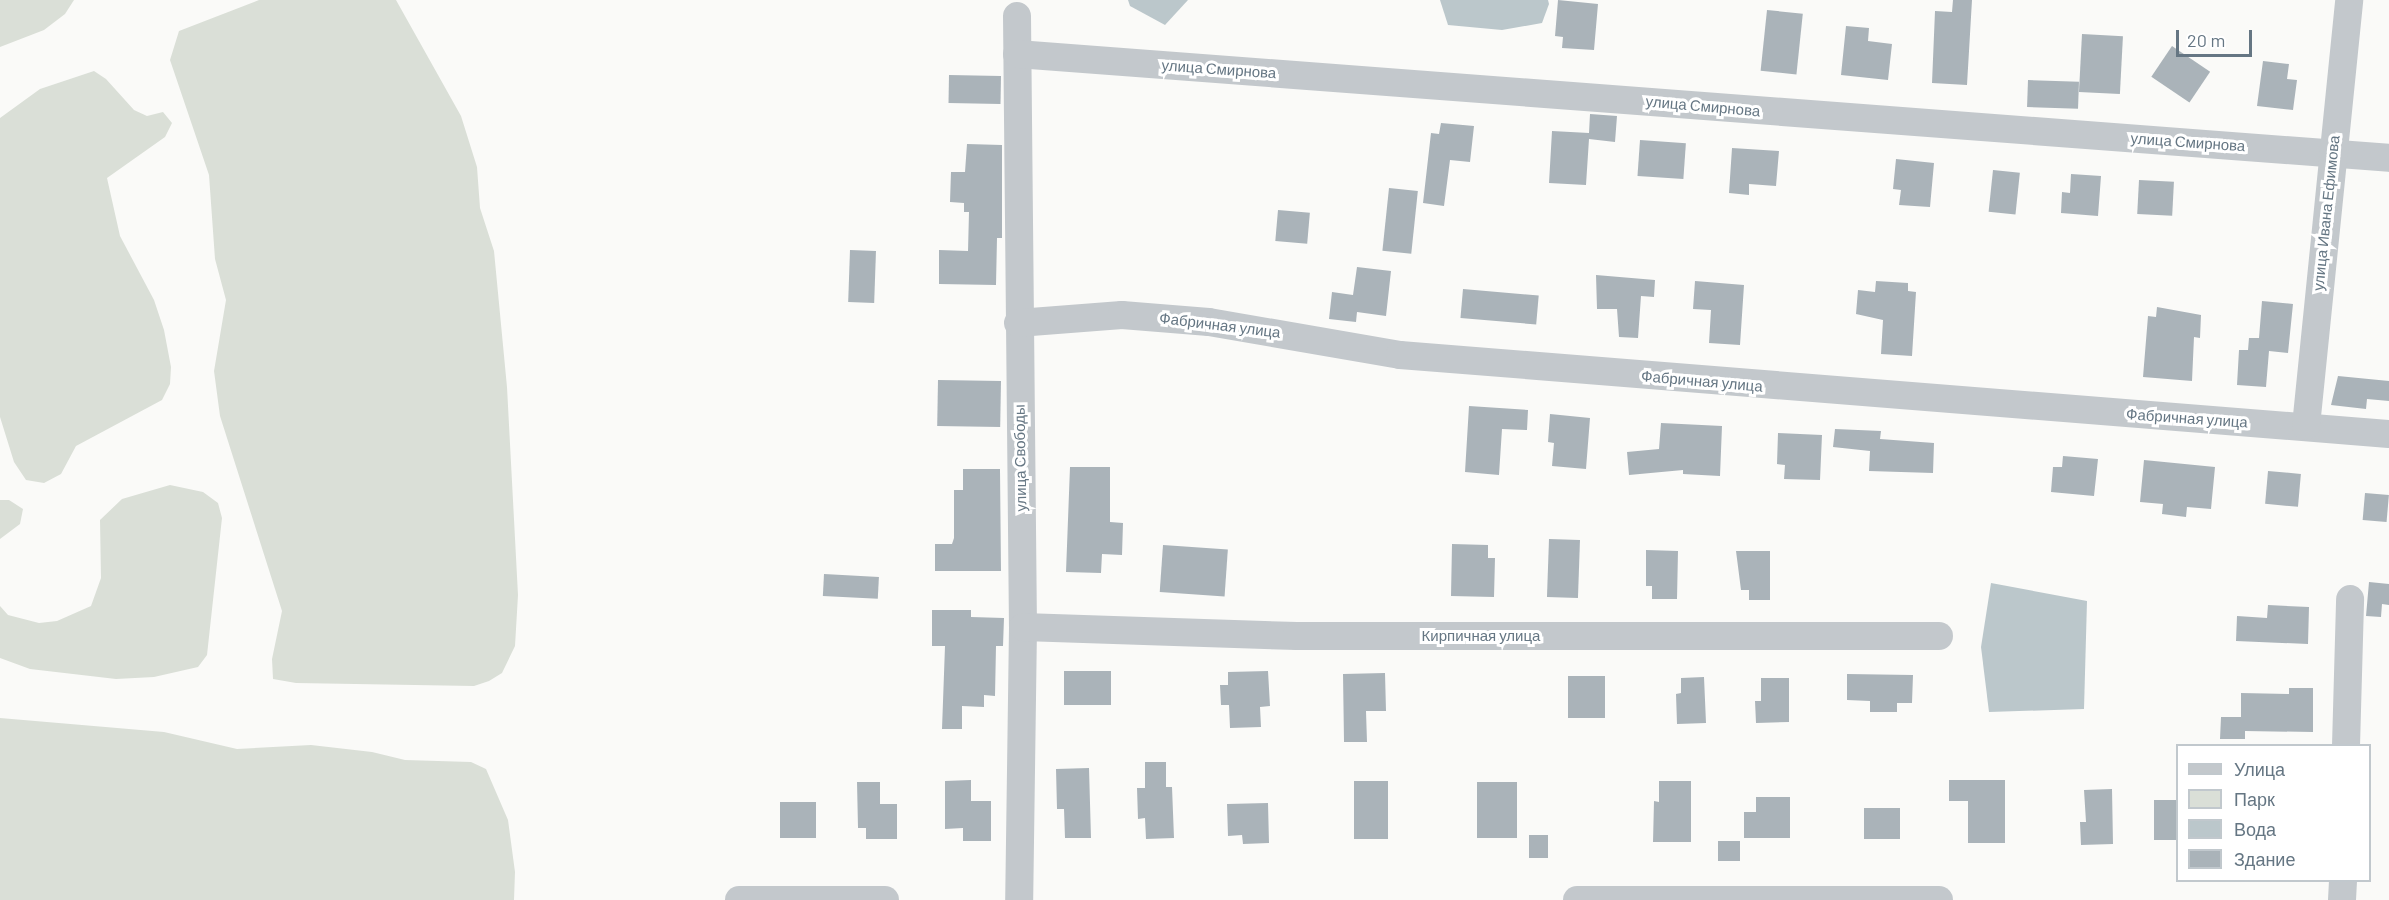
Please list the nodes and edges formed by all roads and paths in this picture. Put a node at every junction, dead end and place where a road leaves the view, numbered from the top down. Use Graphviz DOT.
graph roads {
  1 [pos="2349,0"];
  2 [pos="1017,16"];
  3 [pos="1017,54"];
  4 [pos="2332,152"];
  5 [pos="2389,158"];
  6 [pos="1018,323"];
  7 [pos="2306,426"];
  8 [pos="2389,434"];
  9 [pos="2350,599"];
  10 [pos="1023,627"];
  11 [pos="1939,636"];
  12 [pos="2346,744"];
  13 [pos="2343,882"];
  14 [pos="740,899"];
  15 [pos="885,900"];
  16 [pos="1018,900"];
  17 [pos="1577,900"];
  18 [pos="1617,900"];
  19 [pos="1940,900"];
  20 [pos="2342,900"];
  1 -- 4 [label="street, улица Ивана Ефимова"];
  2 -- 3 [label="street, улица Свободы"];
  3 -- 4 [label="street, улица Смирнова"];
  3 -- 6 [label="street, улица Свободы"];
  4 -- 5 [label="street, улица Смирнова"];
  4 -- 7 [label="street, улица Ивана Ефимова"];
  6 -- 7 [label="street, Фабричная улица"];
  6 -- 10 [label="street, улица Свободы"];
  7 -- 8 [label="street, Фабричная улица"];
  9 -- 12 [label="street"];
  10 -- 11 [label="street, Кирпичная улица"];
  10 -- 16 [label="street, улица Свободы"];
  13 -- 20 [label="street"];
  14 -- 15 [label="street"];
  17 -- 18 [label="street"];
  18 -- 19 [label="street"];
}
